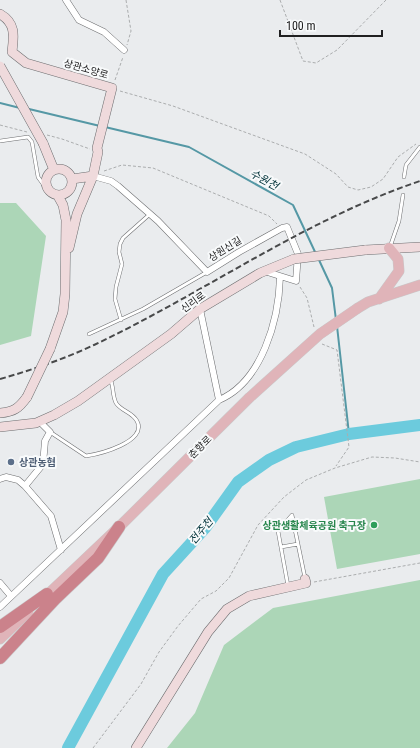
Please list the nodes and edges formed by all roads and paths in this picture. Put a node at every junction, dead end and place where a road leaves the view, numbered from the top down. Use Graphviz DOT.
graph roads {
  1 [pos="66,0"];
  2 [pos="280,0"];
  3 [pos="386,0"];
  4 [pos="0,14"];
  5 [pos="124,50"];
  6 [pos="0,66"];
  7 [pos="111,90"];
  8 [pos="0,140"];
  9 [pos="420,143"];
  10 [pos="420,147"];
  11 [pos="54,170"];
  12 [pos="93,176"];
  13 [pos="404,177"];
  14 [pos="72,179"];
  15 [pos="46,188"];
  16 [pos="403,195"];
  17 [pos="58,196"];
  18 [pos="150,214"];
  19 [pos="282,228"];
  20 [pos="420,247"];
  21 [pos="390,248"];
  22 [pos="66,261"];
  23 [pos="264,271"];
  24 [pos="207,272"];
  25 [pos="280,277"];
  26 [pos="296,282"];
  27 [pos="420,285"];
  28 [pos="379,299"];
  29 [pos="200,309"];
  30 [pos="121,320"];
  31 [pos="316,331"];
  32 [pos="89,334"];
  33 [pos="320,342"];
  34 [pos="109,378"];
  35 [pos="219,400"];
  36 [pos="0,413"];
  37 [pos="39,421"];
  38 [pos="0,427"];
  39 [pos="49,431"];
  40 [pos="420,462"];
  41 [pos="335,468"];
  42 [pos="0,479"];
  43 [pos="25,486"];
  44 [pos="119,527"];
  45 [pos="298,544"];
  46 [pos="281,547"];
  47 [pos="61,550"];
  48 [pos="420,563"];
  49 [pos="306,581"];
  50 [pos="0,583"];
  51 [pos="288,587"];
  52 [pos="47,594"];
  53 [pos="11,596"];
  54 [pos="0,607"];
  55 [pos="0,627"];
  56 [pos="0,639"];
  57 [pos="0,658"];
  58 [pos="93,748"];
  59 [pos="136,748"];
  1 -- 5 [label="street"];
  2 -- 3 [label="path"];
  4 -- 7 [label="main road, 상관소양로"];
  6 -- 11 [label="main road, bridge"];
  7 -- 9 [label="path"];
  7 -- 12 [label="main road, 상관소양로"];
  8 -- 15 [label="lane"];
  10 -- 13 [label="lane"];
  11 -- 14 [label="main road"];
  11 -- 15 [label="main road"];
  12 -- 14 [label="main road"];
  12 -- 18 [label="street, 상원신길"];
  12 -- 19 [label="path"];
  12 -- 22 [label="main road, 상관소양로"];
  14 -- 17 [label="main road"];
  15 -- 17 [label="main road"];
  16 -- 21 [label="lane"];
  17 -- 22 [label="main road, 상관소양로"];
  18 -- 24 [label="street, 상원신길"];
  18 -- 30 [label="lane"];
  19 -- 24 [label="street, 상원신길"];
  19 -- 26 [label="street"];
  20 -- 21 [label="main road, 신리로"];
  21 -- 23 [label="main road, 신리로, bridge"];
  21 -- 28 [label="main road"];
  22 -- 36 [label="main road, 상관소양로, bridge"];
  23 -- 25 [label="street"];
  23 -- 29 [label="main road, 신리로"];
  24 -- 30 [label="lane"];
  25 -- 26 [label="street"];
  25 -- 35 [label="street"];
  26 -- 31 [label="path"];
  27 -- 28 [label="main road, 춘향로"];
  28 -- 44 [label="main road, 춘향로, bridge"];
  29 -- 34 [label="main road, 신리로"];
  29 -- 35 [label="street"];
  30 -- 32 [label="lane"];
  33 -- 41 [label="path"];
  34 -- 37 [label="main road, 신리로"];
  34 -- 39 [label="lane"];
  35 -- 47 [label="street"];
  37 -- 38 [label="main road, 신리로"];
  37 -- 39 [label="street"];
  39 -- 43 [label="street"];
  40 -- 41 [label="path"];
  41 -- 58 [label="path"];
  42 -- 43 [label="street"];
  43 -- 47 [label="street"];
  44 -- 52 [label="main road, 춘향로"];
  44 -- 57 [label="highway"];
  45 -- 46 [label="lane"];
  45 -- 46 [label="lane"];
  45 -- 49 [label="lane"];
  46 -- 51 [label="lane"];
  47 -- 53 [label="street"];
  48 -- 49 [label="path"];
  49 -- 51 [label="main road"];
  50 -- 53 [label="street"];
  51 -- 59 [label="main road"];
  52 -- 55 [label="highway"];
  52 -- 56 [label="main road, 춘향로"];
  53 -- 54 [label="street"];
}
